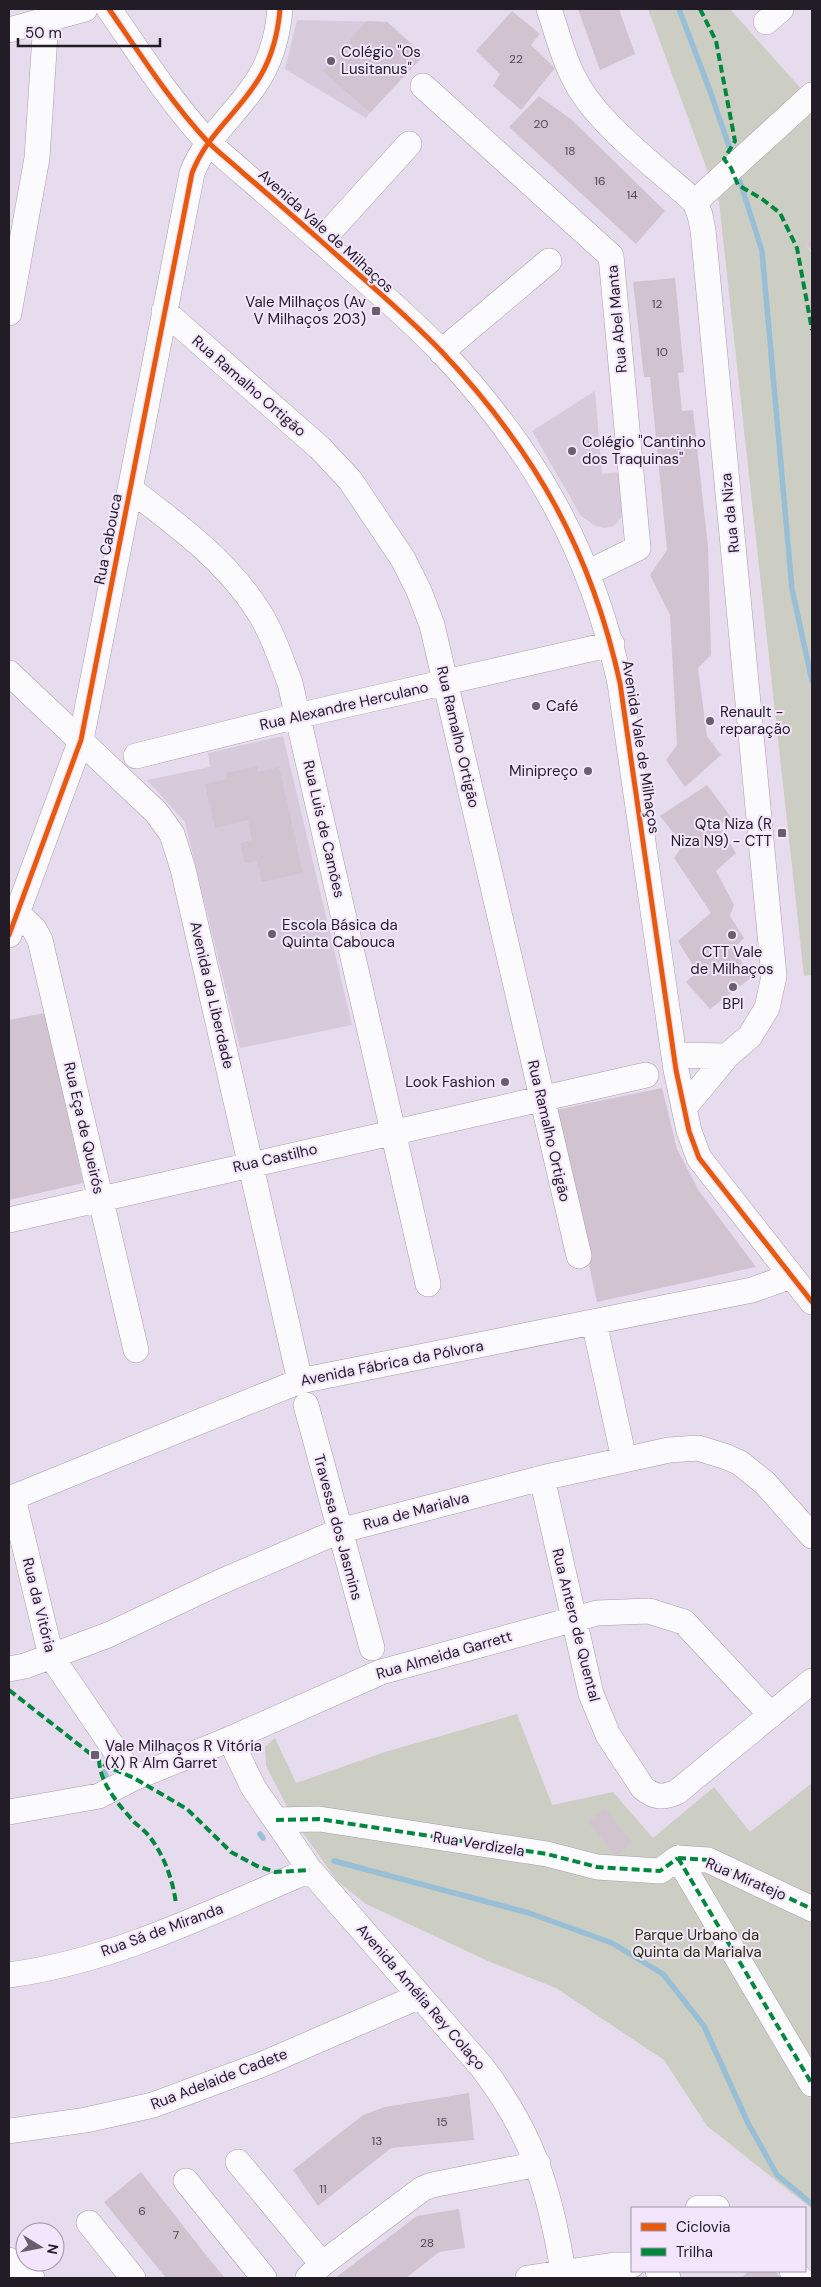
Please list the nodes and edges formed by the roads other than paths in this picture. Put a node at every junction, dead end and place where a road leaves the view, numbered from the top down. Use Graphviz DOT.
graph roads {
  1 [pos="85,9"];
  2 [pos="109,9"];
  3 [pos="280,9"];
  4 [pos="549,9"];
  5 [pos="46,20"];
  6 [pos="9,30"];
  7 [pos="423,86"];
  8 [pos="812,94"];
  9 [pos="208,142"];
  10 [pos="409,144"];
  11 [pos="695,202"];
  12 [pos="321,241"];
  13 [pos="549,261"];
  14 [pos="164,311"];
  15 [pos="9,313"];
  16 [pos="441,352"];
  17 [pos="130,489"];
  18 [pos="587,573"];
  19 [pos="612,644"];
  20 [pos="9,673"];
  21 [pos="446,682"];
  22 [pos="297,716"];
  23 [pos="81,740"];
  24 [pos="136,756"];
  25 [pos="13,924"];
  26 [pos="674,1055"];
  27 [pos="726,1056"];
  28 [pos="646,1075"];
  29 [pos="542,1098"];
  30 [pos="684,1108"];
  31 [pos="394,1132"];
  32 [pos="251,1164"];
  33 [pos="100,1198"];
  34 [pos="9,1220"];
  35 [pos="578,1256"];
  36 [pos="791,1276"];
  37 [pos="428,1284"];
  38 [pos="812,1302"];
  39 [pos="594,1322"];
  40 [pos="136,1350"];
  41 [pos="300,1381"];
  42 [pos="306,1405"];
  43 [pos="624,1459"];
  44 [pos="542,1478"];
  45 [pos="11,1499"];
  46 [pos="339,1531"];
  47 [pos="812,1536"];
  48 [pos="573,1618"];
  49 [pos="372,1648"];
  50 [pos="51,1656"];
  51 [pos="9,1668"];
  52 [pos="812,1681"];
  53 [pos="771,1715"];
  54 [pos="230,1740"];
  55 [pos="134,1778"];
  56 [pos="9,1812"];
  57 [pos="276,1820"];
  58 [pos="678,1858"];
  59 [pos="310,1870"];
  60 [pos="812,1909"];
  61 [pos="9,1975"];
  62 [pos="420,1996"];
  63 [pos="812,2084"];
  64 [pos="9,2131"];
  65 [pos="238,2162"];
  66 [pos="538,2164"];
  67 [pos="186,2182"];
  68 [pos="89,2223"];
  69 [pos="9,2260"];
  70 [pos="631,2265"];
  71 [pos="315,2271"];
  72 [pos="564,2276"];
  73 [pos="32,2278"];
  74 [pos="133,2278"];
  75 [pos="264,2278"];
  76 [pos="528,2278"];
  1 -- 5 [label="street"];
  2 -- 9 [label="street, Avenida Vale de Milhaços"];
  3 -- 9 [label="street, Rua Cabouca"];
  4 -- 11 [label="street"];
  5 -- 6 [label="street"];
  5 -- 15 [label="street"];
  7 -- 18 [label="street, Rua Abel Manta"];
  8 -- 11 [label="street"];
  9 -- 12 [label="street, Avenida Vale de Milhaços"];
  9 -- 14 [label="street, Rua Cabouca"];
  10 -- 12 [label="street"];
  11 -- 27 [label="street, Rua da Niza"];
  12 -- 16 [label="street, Avenida Vale de Milhaços"];
  13 -- 16 [label="street"];
  14 -- 17 [label="street, Rua Cabouca"];
  14 -- 21 [label="street, Rua Ramalho Ortigão"];
  16 -- 18 [label="street, Avenida Vale de Milhaços"];
  17 -- 22 [label="street, Rua Luis de Camões"];
  17 -- 23 [label="street, Rua Cabouca"];
  18 -- 19 [label="street, Avenida Vale de Milhaços"];
  19 -- 21 [label="street, Rua Alexandre Herculano"];
  19 -- 26 [label="street, Avenida Vale de Milhaços"];
  20 -- 23 [label="street, Avenida da Liberdade"];
  21 -- 22 [label="street, Rua Alexandre Herculano"];
  21 -- 29 [label="street, Rua Ramalho Ortigão"];
  22 -- 24 [label="street, Rua Alexandre Herculano"];
  22 -- 31 [label="street, Rua Luis de Camões"];
  23 -- 25 [label="street, Rua Cabouca"];
  23 -- 32 [label="street, Avenida da Liberdade"];
  25 -- 33 [label="street, Rua Eça de Queirós"];
  26 -- 27 [label="street"];
  26 -- 30 [label="street, Avenida Vale de Milhaços"];
  27 -- 30 [label="street, Rua da Niza"];
  28 -- 29 [label="street, Rua Castilho"];
  29 -- 31 [label="street, Rua Castilho"];
  29 -- 35 [label="street, Rua Ramalho Ortigão"];
  30 -- 36 [label="street, Avenida Vale de Milhaços"];
  31 -- 32 [label="street, Rua Castilho"];
  31 -- 37 [label="street, Rua Luis de Camões"];
  32 -- 33 [label="street, Rua Castilho"];
  32 -- 41 [label="street, Avenida da Liberdade"];
  33 -- 34 [label="street, Rua Castilho"];
  33 -- 40 [label="street, Rua Eça de Queirós"];
  36 -- 38 [label="street, Avenida Vale de Milhaços"];
  36 -- 39 [label="street, Avenida Fábrica da Pólvora"];
  39 -- 41 [label="street, Avenida Fábrica da Pólvora"];
  39 -- 43 [label="street"];
  41 -- 45 [label="street, Avenida Fábrica da Pólvora"];
  42 -- 46 [label="street, Travessa dos Jasmins"];
  43 -- 44 [label="street, Rua de Marialva"];
  43 -- 47 [label="street, Rua de Marialva"];
  44 -- 46 [label="street, Rua de Marialva"];
  44 -- 48 [label="street, Rua Antero de Quental"];
  45 -- 50 [label="street, Rua da Vitória"];
  46 -- 49 [label="street, Travessa dos Jasmins"];
  46 -- 50 [label="street, Rua de Marialva"];
  48 -- 53 [label="street, Rua Almeida Garrett"];
  48 -- 53 [label="street, Rua Antero de Quental"];
  48 -- 54 [label="street, Rua Almeida Garrett"];
  50 -- 51 [label="street, Rua de Marialva"];
  50 -- 55 [label="street, Rua da Vitória"];
  52 -- 53 [label="street, Rua Antero de Quental"];
  54 -- 55 [label="street, Rua Almeida Garrett"];
  54 -- 57 [label="street, Avenida Amélia Rey Colaço"];
  55 -- 56 [label="street, Rua Almeida Garrett"];
  57 -- 58 [label="street, Rua Verdizela"];
  57 -- 59 [label="street, Avenida Amélia Rey Colaço"];
  58 -- 60 [label="street, Rua Miratejo"];
  58 -- 63 [label="street"];
  59 -- 61 [label="street, Rua Sá de Miranda"];
  59 -- 62 [label="street, Avenida Amélia Rey Colaço"];
  62 -- 64 [label="street, Rua Adelaide Cadete"];
  62 -- 66 [label="street, Avenida Amélia Rey Colaço"];
  65 -- 71 [label="street"];
  66 -- 71 [label="street"];
  66 -- 72 [label="street, Avenida Amélia Rey Colaço"];
  67 -- 75 [label="street"];
  68 -- 74 [label="street"];
  69 -- 73 [label="street"];
  70 -- 72 [label="street"];
  72 -- 76 [label="street"];
}
